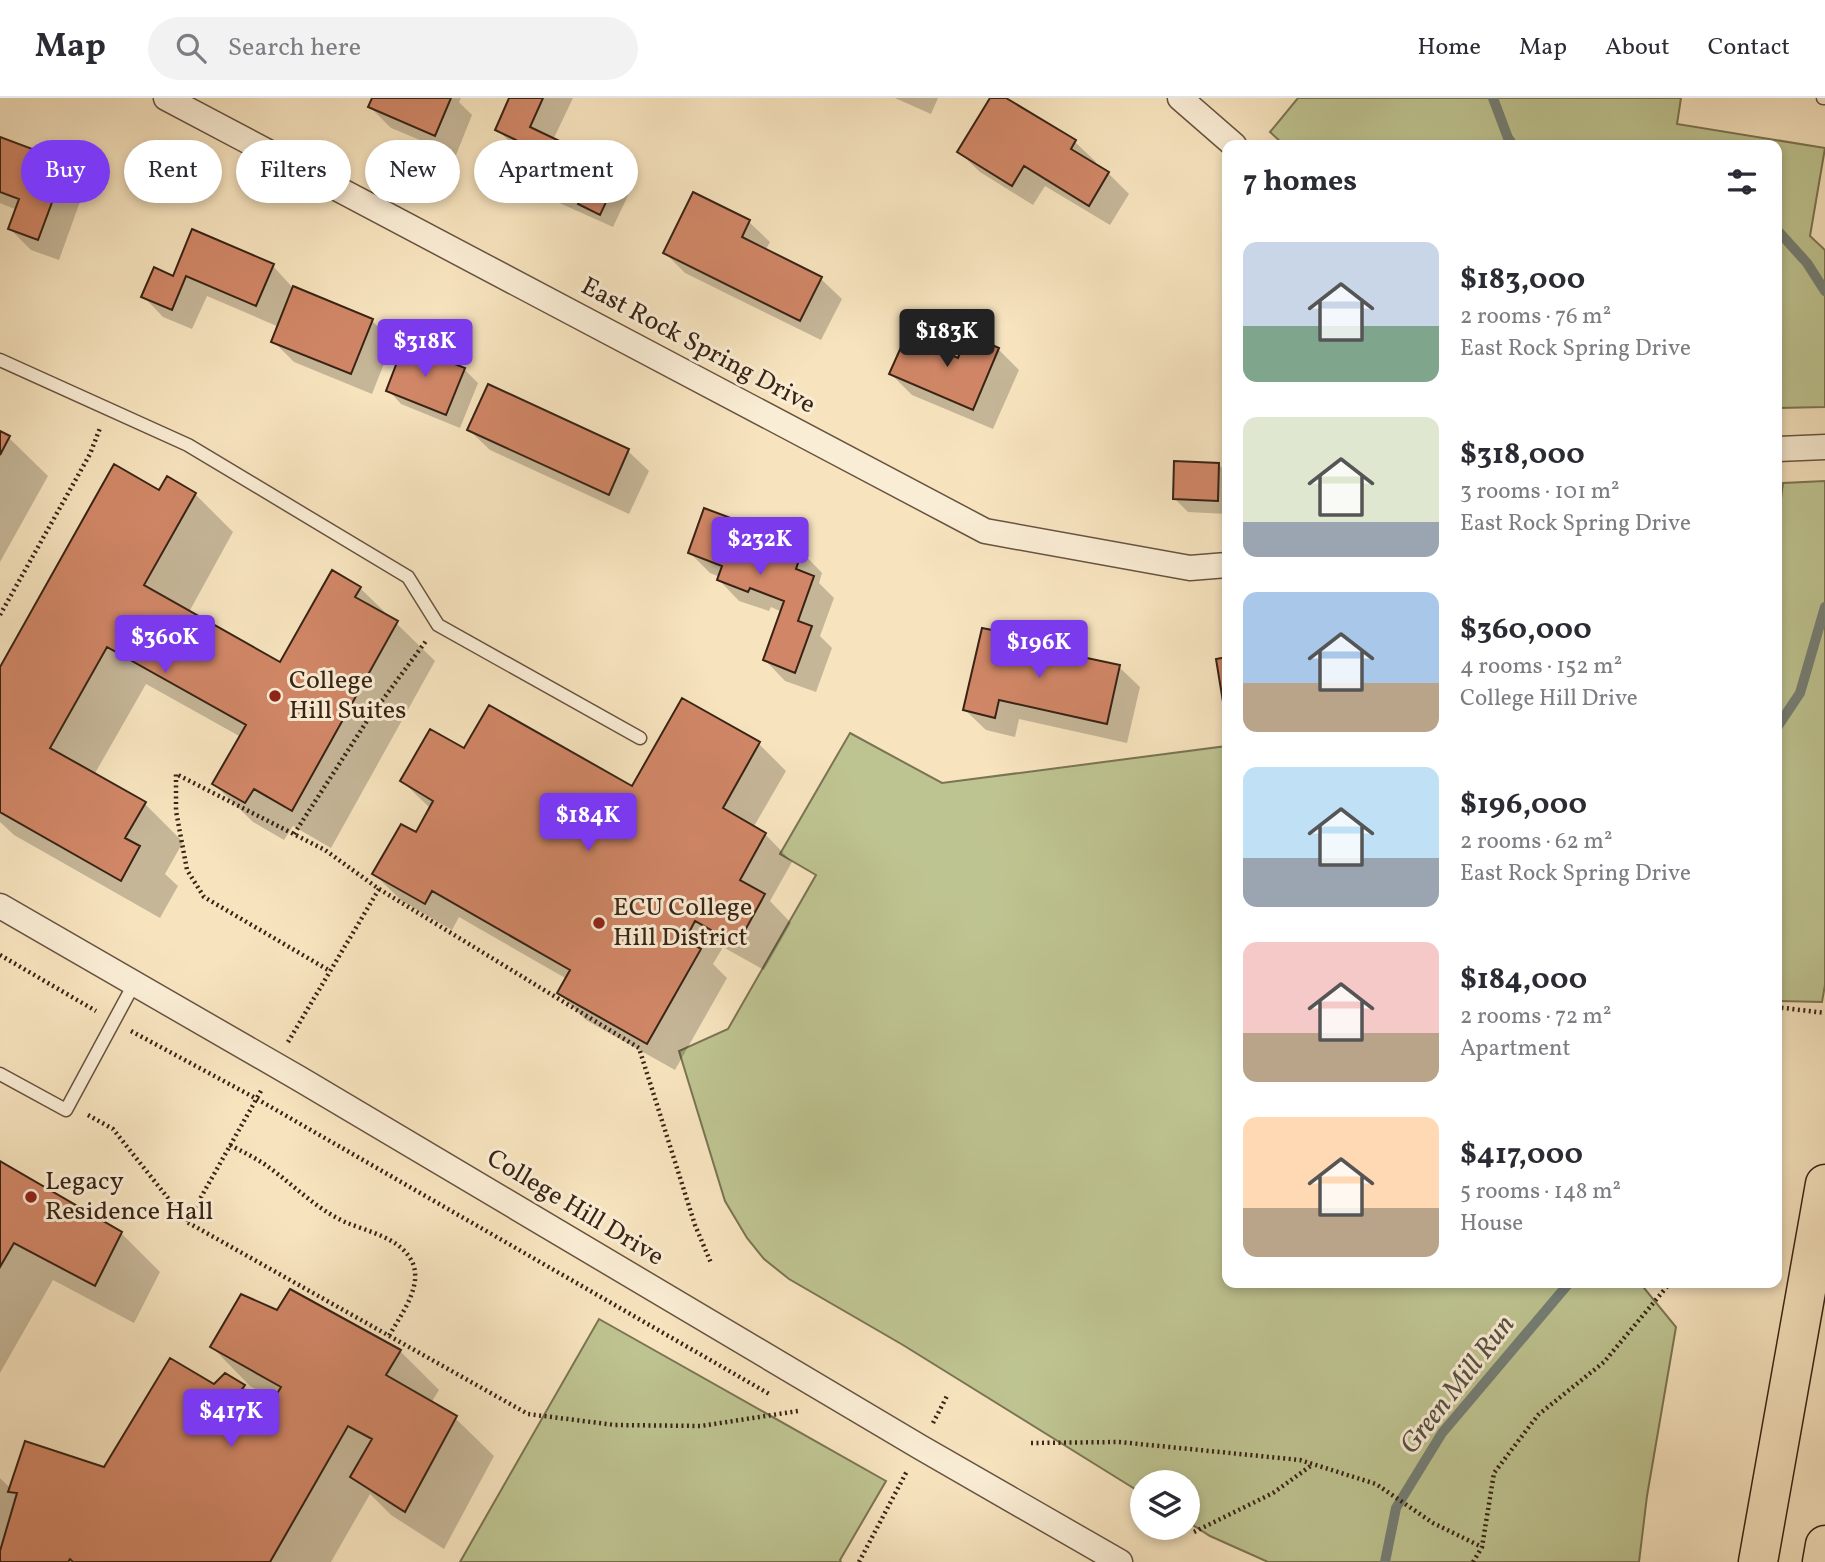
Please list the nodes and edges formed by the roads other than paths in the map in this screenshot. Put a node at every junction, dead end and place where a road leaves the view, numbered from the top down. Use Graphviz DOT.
graph roads {
  1 [pos="1180,98"];
  2 [pos="173,100"];
  3 [pos="1228,140"];
  4 [pos="0,360"];
  5 [pos="1825,447"];
  6 [pos="1782,449"];
  7 [pos="1222,565"];
  8 [pos="640,738"];
  9 [pos="0,906"];
  10 [pos="134,984"];
  11 [pos="0,1074"];
  12 [pos="1825,1184"];
  13 [pos="1825,1545"];
  14 [pos="1120,1562"];
  15 [pos="1758,1562"];
  16 [pos="1822,1562"];
  1 -- 3 [label="street"];
  2 -- 7 [label="street, East Rock Spring Drive"];
  4 -- 8 [label="lane"];
  5 -- 6 [label="street"];
  9 -- 10 [label="street, College Hill Drive"];
  10 -- 11 [label="lane"];
  10 -- 14 [label="street, College Hill Drive"];
  12 -- 15 [label="main road"];
  13 -- 16 [label="main road"];
}
